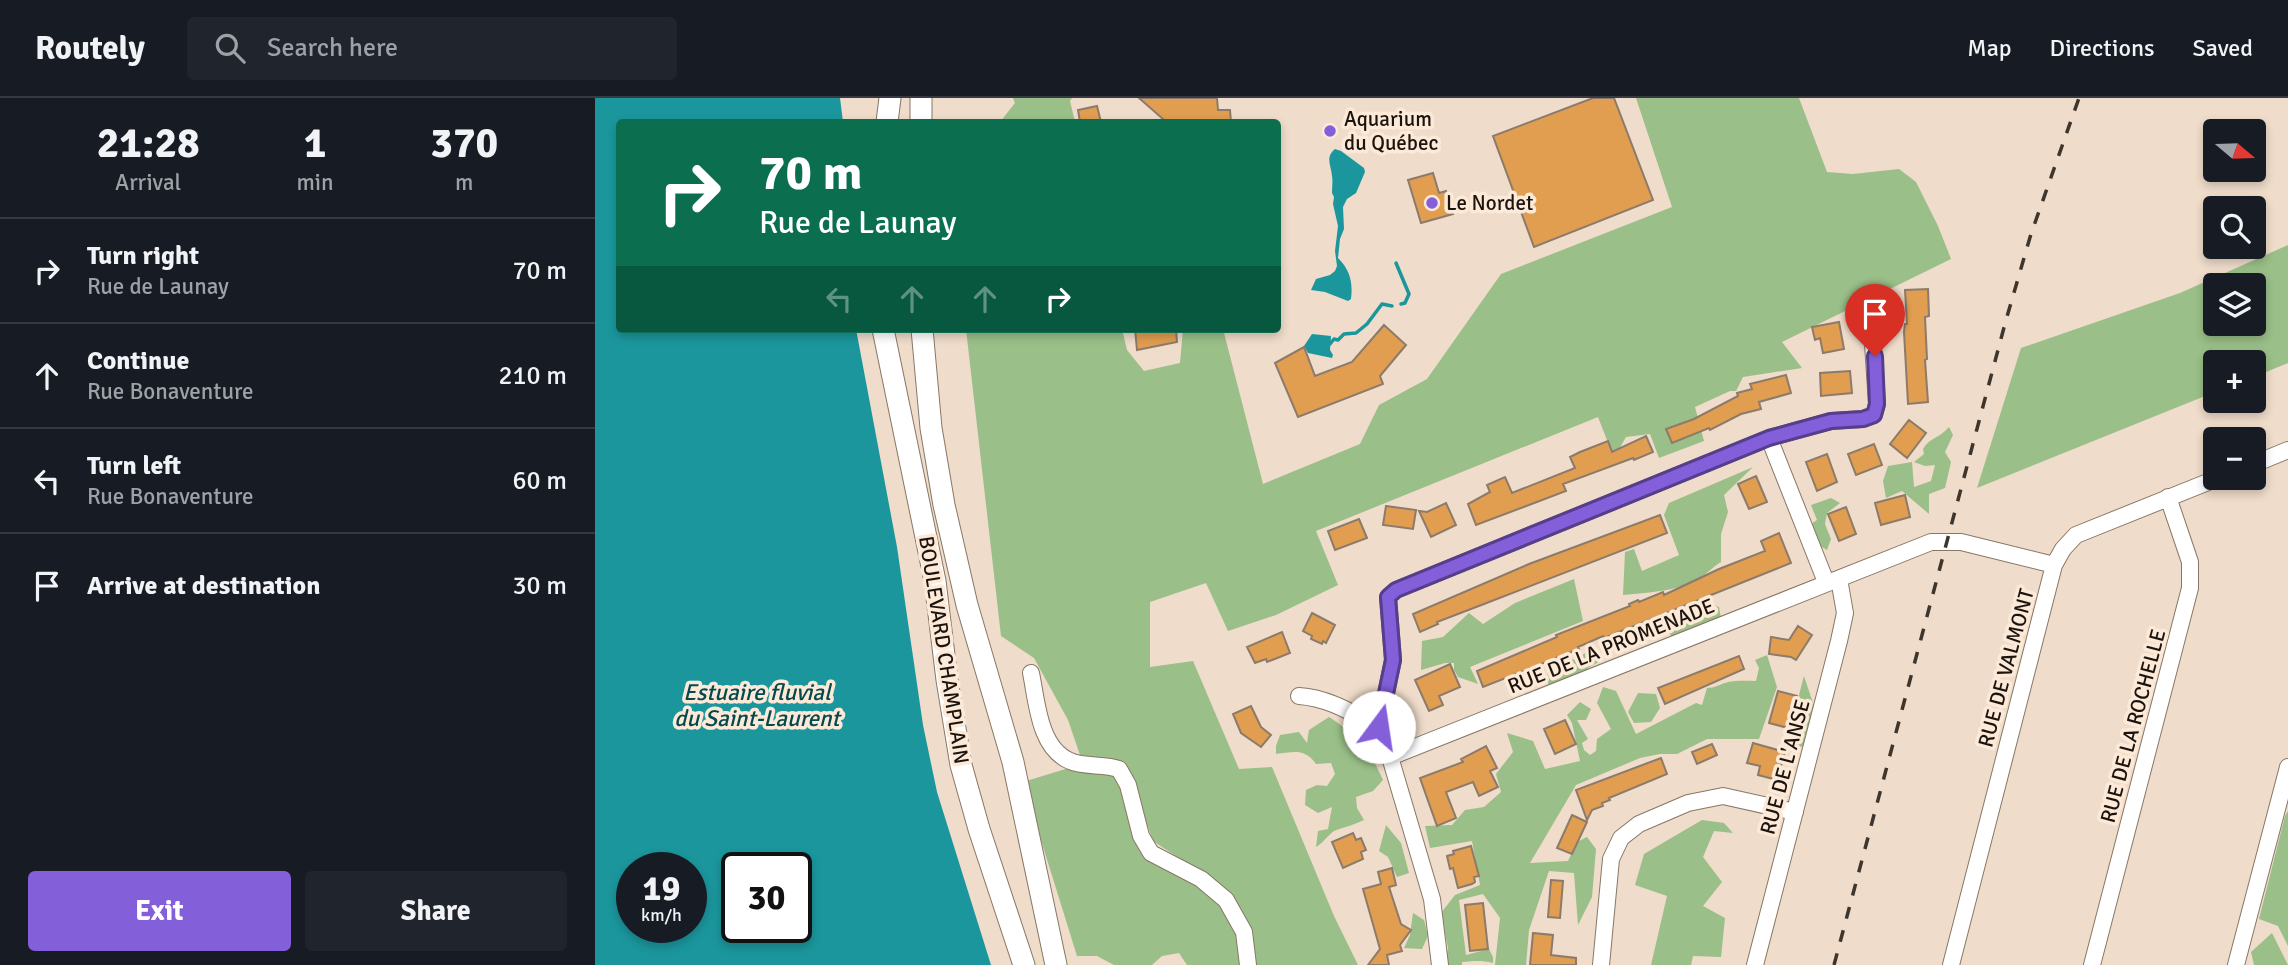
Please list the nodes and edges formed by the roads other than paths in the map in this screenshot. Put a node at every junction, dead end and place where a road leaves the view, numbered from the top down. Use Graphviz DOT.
graph roads {
  1 [pos="890,98"];
  2 [pos="921,98"];
  3 [pos="887,119"];
  4 [pos="921,119"];
  5 [pos="1874,318"];
  6 [pos="884,333"];
  7 [pos="922,333"];
  8 [pos="1769,438"];
  9 [pos="2288,450"];
  10 [pos="2266,459"];
  11 [pos="2203,484"];
  12 [pos="2168,497"];
  13 [pos="2054,565"];
  14 [pos="1833,580"];
  15 [pos="1031,673"];
  16 [pos="1299,696"];
  17 [pos="1379,727"];
  18 [pos="1390,757"];
  19 [pos="2288,767"];
  20 [pos="2283,803"];
  21 [pos="1794,812"];
  22 [pos="1024,965"];
  23 [pos="1056,965"];
  24 [pos="1248,965"];
  25 [pos="1440,965"];
  26 [pos="1601,965"];
  27 [pos="1755,965"];
  28 [pos="1951,965"];
  29 [pos="2092,965"];
  30 [pos="2236,965"];
  1 -- 3 [label="main road"];
  2 -- 4 [label="main road"];
  5 -- 8 [label="street"];
  6 -- 22 [label="main road, BOULEVARD CHAMPLAIN"];
  7 -- 23 [label="main road, BOULEVARD CHAMPLAIN"];
  8 -- 14 [label="street, RUE DE L'ANSE"];
  8 -- 17 [label="street"];
  9 -- 10 [label="street"];
  11 -- 12 [label="street, RUE DE VALMONT"];
  12 -- 13 [label="street, RUE DE VALMONT"];
  12 -- 29 [label="street, RUE DE LA ROCHELLE"];
  13 -- 14 [label="street, RUE DE LA PROMENADE"];
  13 -- 28 [label="street, RUE DE VALMONT"];
  14 -- 18 [label="street, RUE DE LA PROMENADE"];
  14 -- 21 [label="street, RUE DE L'ANSE"];
  15 -- 24 [label="street"];
  16 -- 17 [label="street"];
  17 -- 18 [label="street"];
  18 -- 25 [label="street"];
  19 -- 20 [label="street"];
  20 -- 30 [label="street"];
  21 -- 26 [label="street"];
  21 -- 27 [label="street, RUE DE L'ANSE"];
}
